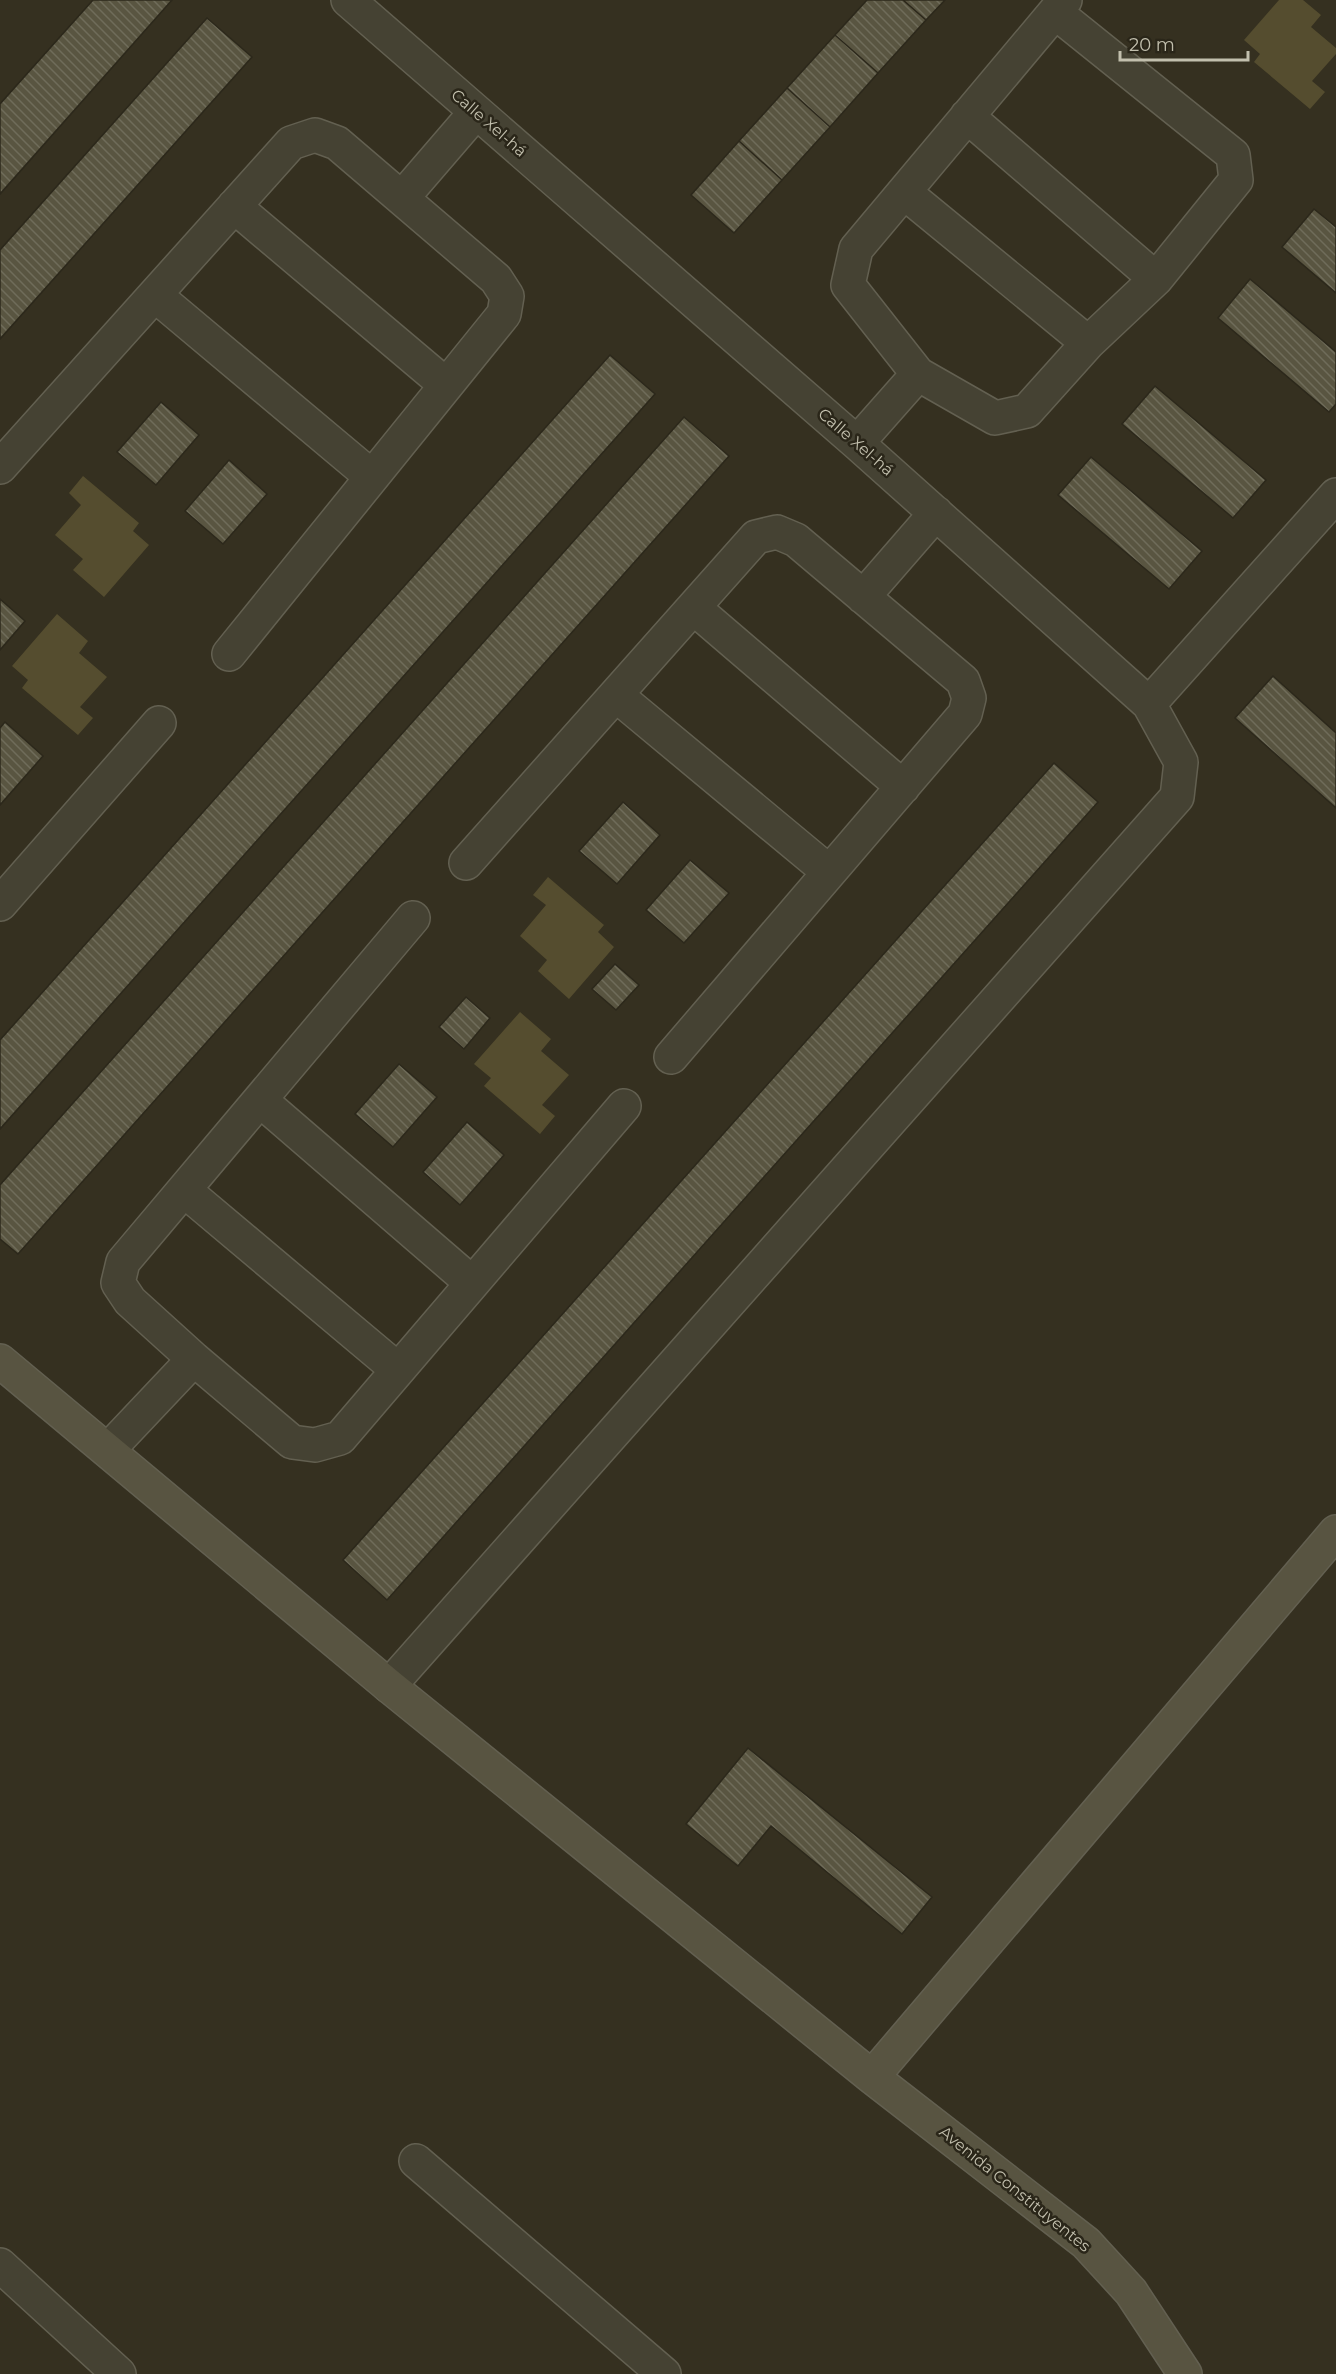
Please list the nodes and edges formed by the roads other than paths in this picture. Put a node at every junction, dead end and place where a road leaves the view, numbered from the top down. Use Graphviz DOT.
graph roads {
  1 [pos="348,0"];
  2 [pos="1060,6"];
  3 [pos="476,112"];
  4 [pos="967,116"];
  5 [pos="904,192"];
  6 [pos="402,198"];
  7 [pos="234,206"];
  8 [pos="1156,279"];
  9 [pos="155,295"];
  10 [pos="1088,343"];
  11 [pos="918,374"];
  12 [pos="446,385"];
  13 [pos="857,443"];
  14 [pos="0,467"];
  15 [pos="372,477"];
  16 [pos="1336,495"];
  17 [pos="936,513"];
  18 [pos="863,597"];
  19 [pos="694,608"];
  20 [pos="229,654"];
  21 [pos="616,695"];
  22 [pos="1149,704"];
  23 [pos="159,723"];
  24 [pos="903,786"];
  25 [pos="466,863"];
  26 [pos="829,872"];
  27 [pos="3,894"];
  28 [pos="413,918"];
  29 [pos="671,1057"];
  30 [pos="260,1100"];
  31 [pos="624,1106"];
  32 [pos="184,1190"];
  33 [pos="472,1282"];
  34 [pos="194,1359"];
  35 [pos="0,1360"];
  36 [pos="398,1370"];
  37 [pos="108,1450"];
  38 [pos="1336,1532"];
  39 [pos="389,1686"];
  40 [pos="872,2077"];
  41 [pos="416,2161"];
  42 [pos="0,2265"];
  43 [pos="120,2374"];
  44 [pos="664,2374"];
  45 [pos="1185,2374"];
  1 -- 3 [label="street, Calle Xel-há"];
  2 -- 4 [label="street"];
  2 -- 8 [label="street"];
  3 -- 6 [label="street"];
  3 -- 13 [label="street, Calle Xel-há"];
  4 -- 5 [label="street"];
  4 -- 8 [label="street"];
  5 -- 10 [label="street"];
  5 -- 11 [label="street"];
  6 -- 7 [label="street"];
  6 -- 12 [label="street"];
  7 -- 9 [label="street"];
  7 -- 12 [label="street"];
  8 -- 10 [label="street"];
  9 -- 14 [label="street"];
  9 -- 15 [label="street"];
  10 -- 11 [label="street"];
  11 -- 13 [label="street"];
  12 -- 15 [label="street"];
  13 -- 17 [label="street, Calle Xel-há"];
  15 -- 20 [label="street"];
  16 -- 22 [label="street"];
  17 -- 18 [label="street"];
  17 -- 22 [label="street, Calle Xel-há"];
  18 -- 19 [label="street"];
  18 -- 24 [label="street"];
  19 -- 21 [label="street"];
  19 -- 24 [label="street"];
  21 -- 25 [label="street"];
  21 -- 26 [label="street"];
  22 -- 39 [label="street, Calle Xel-há"];
  23 -- 27 [label="street"];
  24 -- 26 [label="street"];
  26 -- 29 [label="street"];
  28 -- 30 [label="street"];
  30 -- 32 [label="street"];
  30 -- 33 [label="street"];
  31 -- 33 [label="street"];
  32 -- 34 [label="street"];
  32 -- 36 [label="street"];
  33 -- 36 [label="street"];
  34 -- 36 [label="street"];
  34 -- 37 [label="street"];
  35 -- 37 [label="main road, Avenida Constituyentes"];
  37 -- 39 [label="main road, Avenida Constituyentes"];
  38 -- 40 [label="main road"];
  39 -- 40 [label="main road, Avenida Constituyentes"];
  40 -- 45 [label="main road, Avenida Constituyentes"];
  41 -- 44 [label="street"];
  42 -- 43 [label="street"];
}
